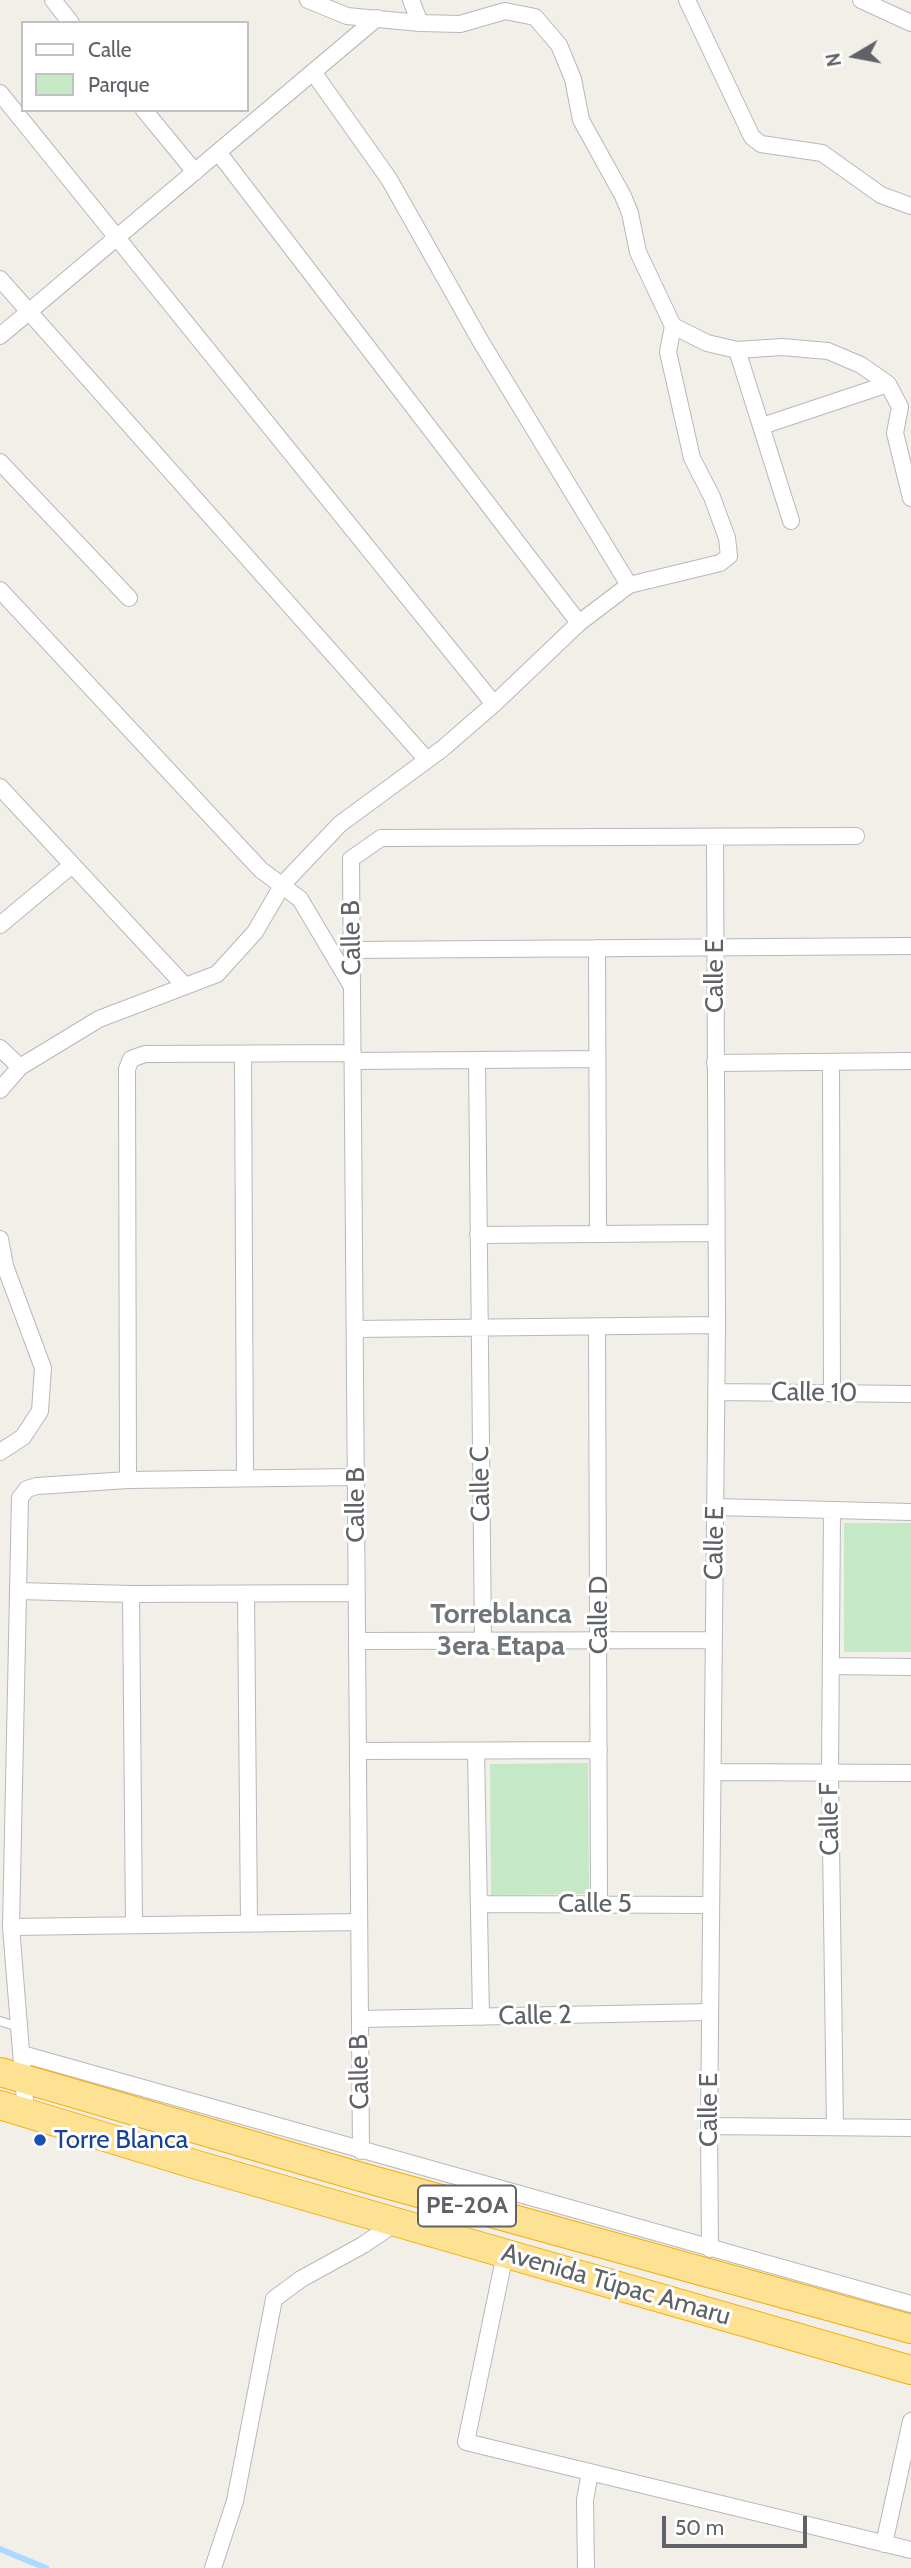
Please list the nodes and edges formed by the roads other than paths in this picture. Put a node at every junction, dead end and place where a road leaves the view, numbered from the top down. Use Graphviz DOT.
graph roads {
  1 [pos="53,0"];
  2 [pos="309,0"];
  3 [pos="411,0"];
  4 [pos="687,0"];
  5 [pos="861,0"];
  6 [pos="521,7"];
  7 [pos="377,18"];
  8 [pos="69,21"];
  9 [pos="420,23"];
  10 [pos="911,23"];
  11 [pos="313,72"];
  12 [pos="0,93"];
  13 [pos="146,112"];
  14 [pos="218,152"];
  15 [pos="195,172"];
  16 [pos="911,206"];
  17 [pos="118,237"];
  18 [pos="0,279"];
  19 [pos="29,312"];
  20 [pos="673,326"];
  21 [pos="0,336"];
  22 [pos="737,350"];
  23 [pos="888,384"];
  24 [pos="762,426"];
  25 [pos="0,462"];
  26 [pos="911,498"];
  27 [pos="791,521"];
  28 [pos="629,585"];
  29 [pos="0,590"];
  30 [pos="129,598"];
  31 [pos="579,623"];
  32 [pos="494,704"];
  33 [pos="427,760"];
  34 [pos="0,787"];
  35 [pos="856,836"];
  36 [pos="715,837"];
  37 [pos="72,865"];
  38 [pos="282,884"];
  39 [pos="0,925"];
  40 [pos="911,946"];
  41 [pos="715,947"];
  42 [pos="597,948"];
  43 [pos="352,950"];
  44 [pos="185,986"];
  45 [pos="352,988"];
  46 [pos="0,1048"];
  47 [pos="243,1054"];
  48 [pos="353,1057"];
  49 [pos="597,1059"];
  50 [pos="477,1061"];
  51 [pos="911,1061"];
  52 [pos="831,1062"];
  53 [pos="715,1063"];
  54 [pos="20,1067"];
  55 [pos="0,1090"];
  56 [pos="716,1233"];
  57 [pos="598,1234"];
  58 [pos="478,1235"];
  59 [pos="0,1239"];
  60 [pos="717,1325"];
  61 [pos="597,1326"];
  62 [pos="478,1328"];
  63 [pos="355,1329"];
  64 [pos="716,1392"];
  65 [pos="832,1393"];
  66 [pos="911,1394"];
  67 [pos="0,1452"];
  68 [pos="356,1477"];
  69 [pos="245,1478"];
  70 [pos="128,1480"];
  71 [pos="715,1507"];
  72 [pos="832,1510"];
  73 [pos="911,1512"];
  74 [pos="18,1591"];
  75 [pos="357,1593"];
  76 [pos="131,1594"];
  77 [pos="246,1594"];
  78 [pos="483,1640"];
  79 [pos="599,1640"];
  80 [pos="714,1640"];
  81 [pos="357,1641"];
  82 [pos="831,1666"];
  83 [pos="911,1667"];
  84 [pos="599,1750"];
  85 [pos="358,1751"];
  86 [pos="476,1751"];
  87 [pos="713,1772"];
  88 [pos="830,1773"];
  89 [pos="911,1773"];
  90 [pos="479,1904"];
  91 [pos="599,1904"];
  92 [pos="711,1905"];
  93 [pos="359,1922"];
  94 [pos="249,1924"];
  95 [pos="134,1925"];
  96 [pos="11,1927"];
  97 [pos="7,1960"];
  98 [pos="710,2012"];
  99 [pos="481,2017"];
  100 [pos="360,2019"];
  101 [pos="0,2021"];
  102 [pos="18,2027"];
  103 [pos="15,2068"];
  104 [pos="13,2109"];
  105 [pos="709,2126"];
  106 [pos="835,2127"];
  107 [pos="911,2128"];
  108 [pos="361,2151"];
  109 [pos="397,2222"];
  110 [pos="710,2249"];
  111 [pos="505,2254"];
  112 [pos="911,2304"];
  113 [pos="911,2329"];
  114 [pos="911,2370"];
  115 [pos="911,2421"];
  116 [pos="590,2472"];
  117 [pos="884,2543"];
  118 [pos="911,2550"];
  119 [pos="213,2568"];
  120 [pos="586,2568"];
  1 -- 8 [label="street"];
  2 -- 7 [label="street"];
  3 -- 9 [label="street"];
  4 -- 16 [label="street"];
  5 -- 10 [label="street"];
  6 -- 9 [label="street"];
  6 -- 20 [label="street"];
  7 -- 9 [label="street"];
  7 -- 11 [label="street"];
  11 -- 14 [label="street"];
  11 -- 28 [label="street"];
  12 -- 17 [label="street"];
  13 -- 15 [label="street"];
  14 -- 15 [label="street"];
  14 -- 31 [label="street"];
  15 -- 17 [label="street"];
  17 -- 19 [label="street"];
  17 -- 32 [label="street"];
  18 -- 19 [label="street"];
  19 -- 21 [label="street"];
  19 -- 33 [label="street"];
  20 -- 22 [label="street"];
  20 -- 28 [label="street"];
  22 -- 23 [label="street"];
  22 -- 24 [label="street"];
  23 -- 24 [label="street"];
  23 -- 26 [label="street"];
  24 -- 27 [label="street"];
  25 -- 30 [label="street"];
  28 -- 31 [label="street"];
  29 -- 38 [label="street"];
  31 -- 32 [label="street"];
  32 -- 33 [label="street"];
  33 -- 38 [label="street"];
  34 -- 37 [label="street"];
  35 -- 36 [label="street"];
  36 -- 41 [label="street, Calle E"];
  36 -- 43 [label="street, Calle B"];
  37 -- 39 [label="street"];
  37 -- 44 [label="street"];
  38 -- 44 [label="street"];
  38 -- 45 [label="street"];
  40 -- 41 [label="street"];
  41 -- 42 [label="street"];
  41 -- 53 [label="street, Calle E"];
  42 -- 43 [label="street"];
  42 -- 49 [label="street"];
  43 -- 45 [label="street, Calle B"];
  44 -- 54 [label="street"];
  45 -- 48 [label="street, Calle B"];
  46 -- 54 [label="street"];
  47 -- 48 [label="street"];
  47 -- 69 [label="street"];
  47 -- 70 [label="street"];
  48 -- 50 [label="street"];
  48 -- 63 [label="street, Calle B"];
  49 -- 50 [label="street"];
  49 -- 57 [label="street"];
  50 -- 58 [label="street, Calle C"];
  51 -- 52 [label="street"];
  52 -- 53 [label="street"];
  52 -- 65 [label="street"];
  53 -- 56 [label="street, Calle E"];
  54 -- 55 [label="street"];
  56 -- 57 [label="street"];
  56 -- 60 [label="street, Calle E"];
  57 -- 58 [label="street"];
  58 -- 62 [label="street, Calle C"];
  59 -- 67 [label="street"];
  60 -- 61 [label="street"];
  60 -- 64 [label="street, Calle E"];
  61 -- 62 [label="street"];
  61 -- 79 [label="street, Calle D"];
  62 -- 63 [label="street"];
  62 -- 78 [label="street, Calle C"];
  63 -- 68 [label="street, Calle B"];
  64 -- 65 [label="street, Calle 10"];
  64 -- 71 [label="street, Calle E"];
  65 -- 66 [label="street, Calle 10"];
  68 -- 69 [label="street"];
  68 -- 75 [label="street, Calle B"];
  69 -- 70 [label="street"];
  70 -- 74 [label="street"];
  71 -- 72 [label="street"];
  71 -- 80 [label="street, Calle E"];
  72 -- 73 [label="street"];
  72 -- 82 [label="street, Calle F"];
  74 -- 76 [label="street"];
  74 -- 96 [label="street"];
  75 -- 77 [label="street"];
  75 -- 81 [label="street, Calle B"];
  76 -- 77 [label="street"];
  76 -- 95 [label="street"];
  77 -- 94 [label="street"];
  78 -- 79 [label="street"];
  78 -- 81 [label="street"];
  79 -- 80 [label="street"];
  79 -- 84 [label="street, Calle D"];
  80 -- 87 [label="street, Calle E"];
  81 -- 85 [label="street, Calle B"];
  82 -- 83 [label="street"];
  82 -- 88 [label="street, Calle F"];
  84 -- 86 [label="street"];
  84 -- 91 [label="street, Calle D"];
  85 -- 86 [label="street"];
  85 -- 93 [label="street, Calle B"];
  86 -- 90 [label="street"];
  87 -- 88 [label="street"];
  87 -- 92 [label="street, Calle E"];
  88 -- 89 [label="street"];
  88 -- 106 [label="street, Calle F"];
  90 -- 91 [label="street, Calle 5"];
  90 -- 99 [label="street"];
  91 -- 92 [label="street, Calle 5"];
  92 -- 98 [label="street, Calle E"];
  93 -- 94 [label="street"];
  93 -- 100 [label="street, Calle B"];
  94 -- 95 [label="street"];
  95 -- 96 [label="street"];
  96 -- 97 [label="street"];
  97 -- 102 [label="street"];
  98 -- 99 [label="street, Calle 2"];
  98 -- 105 [label="street, Calle E"];
  99 -- 100 [label="street, Calle 2"];
  100 -- 108 [label="street, Calle B"];
  101 -- 102 [label="lane"];
  102 -- 103 [label="street"];
  103 -- 104 [label="street"];
  103 -- 108 [label="street"];
  103 -- 113 [label="highway, Avenida Túpac Amaru / PE-20A"];
  104 -- 109 [label="highway, Avenida Túpac Amaru / PE-20A"];
  105 -- 106 [label="street"];
  105 -- 110 [label="street, Calle E"];
  106 -- 107 [label="street"];
  108 -- 110 [label="street"];
  109 -- 111 [label="highway, Avenida Túpac Amaru / PE-20A"];
  109 -- 119 [label="street"];
  110 -- 112 [label="street"];
  111 -- 114 [label="highway, Avenida Túpac Amaru / PE-20A"];
  111 -- 116 [label="street"];
  115 -- 117 [label="street"];
  116 -- 117 [label="street"];
  116 -- 120 [label="street"];
  117 -- 118 [label="street"];
}
